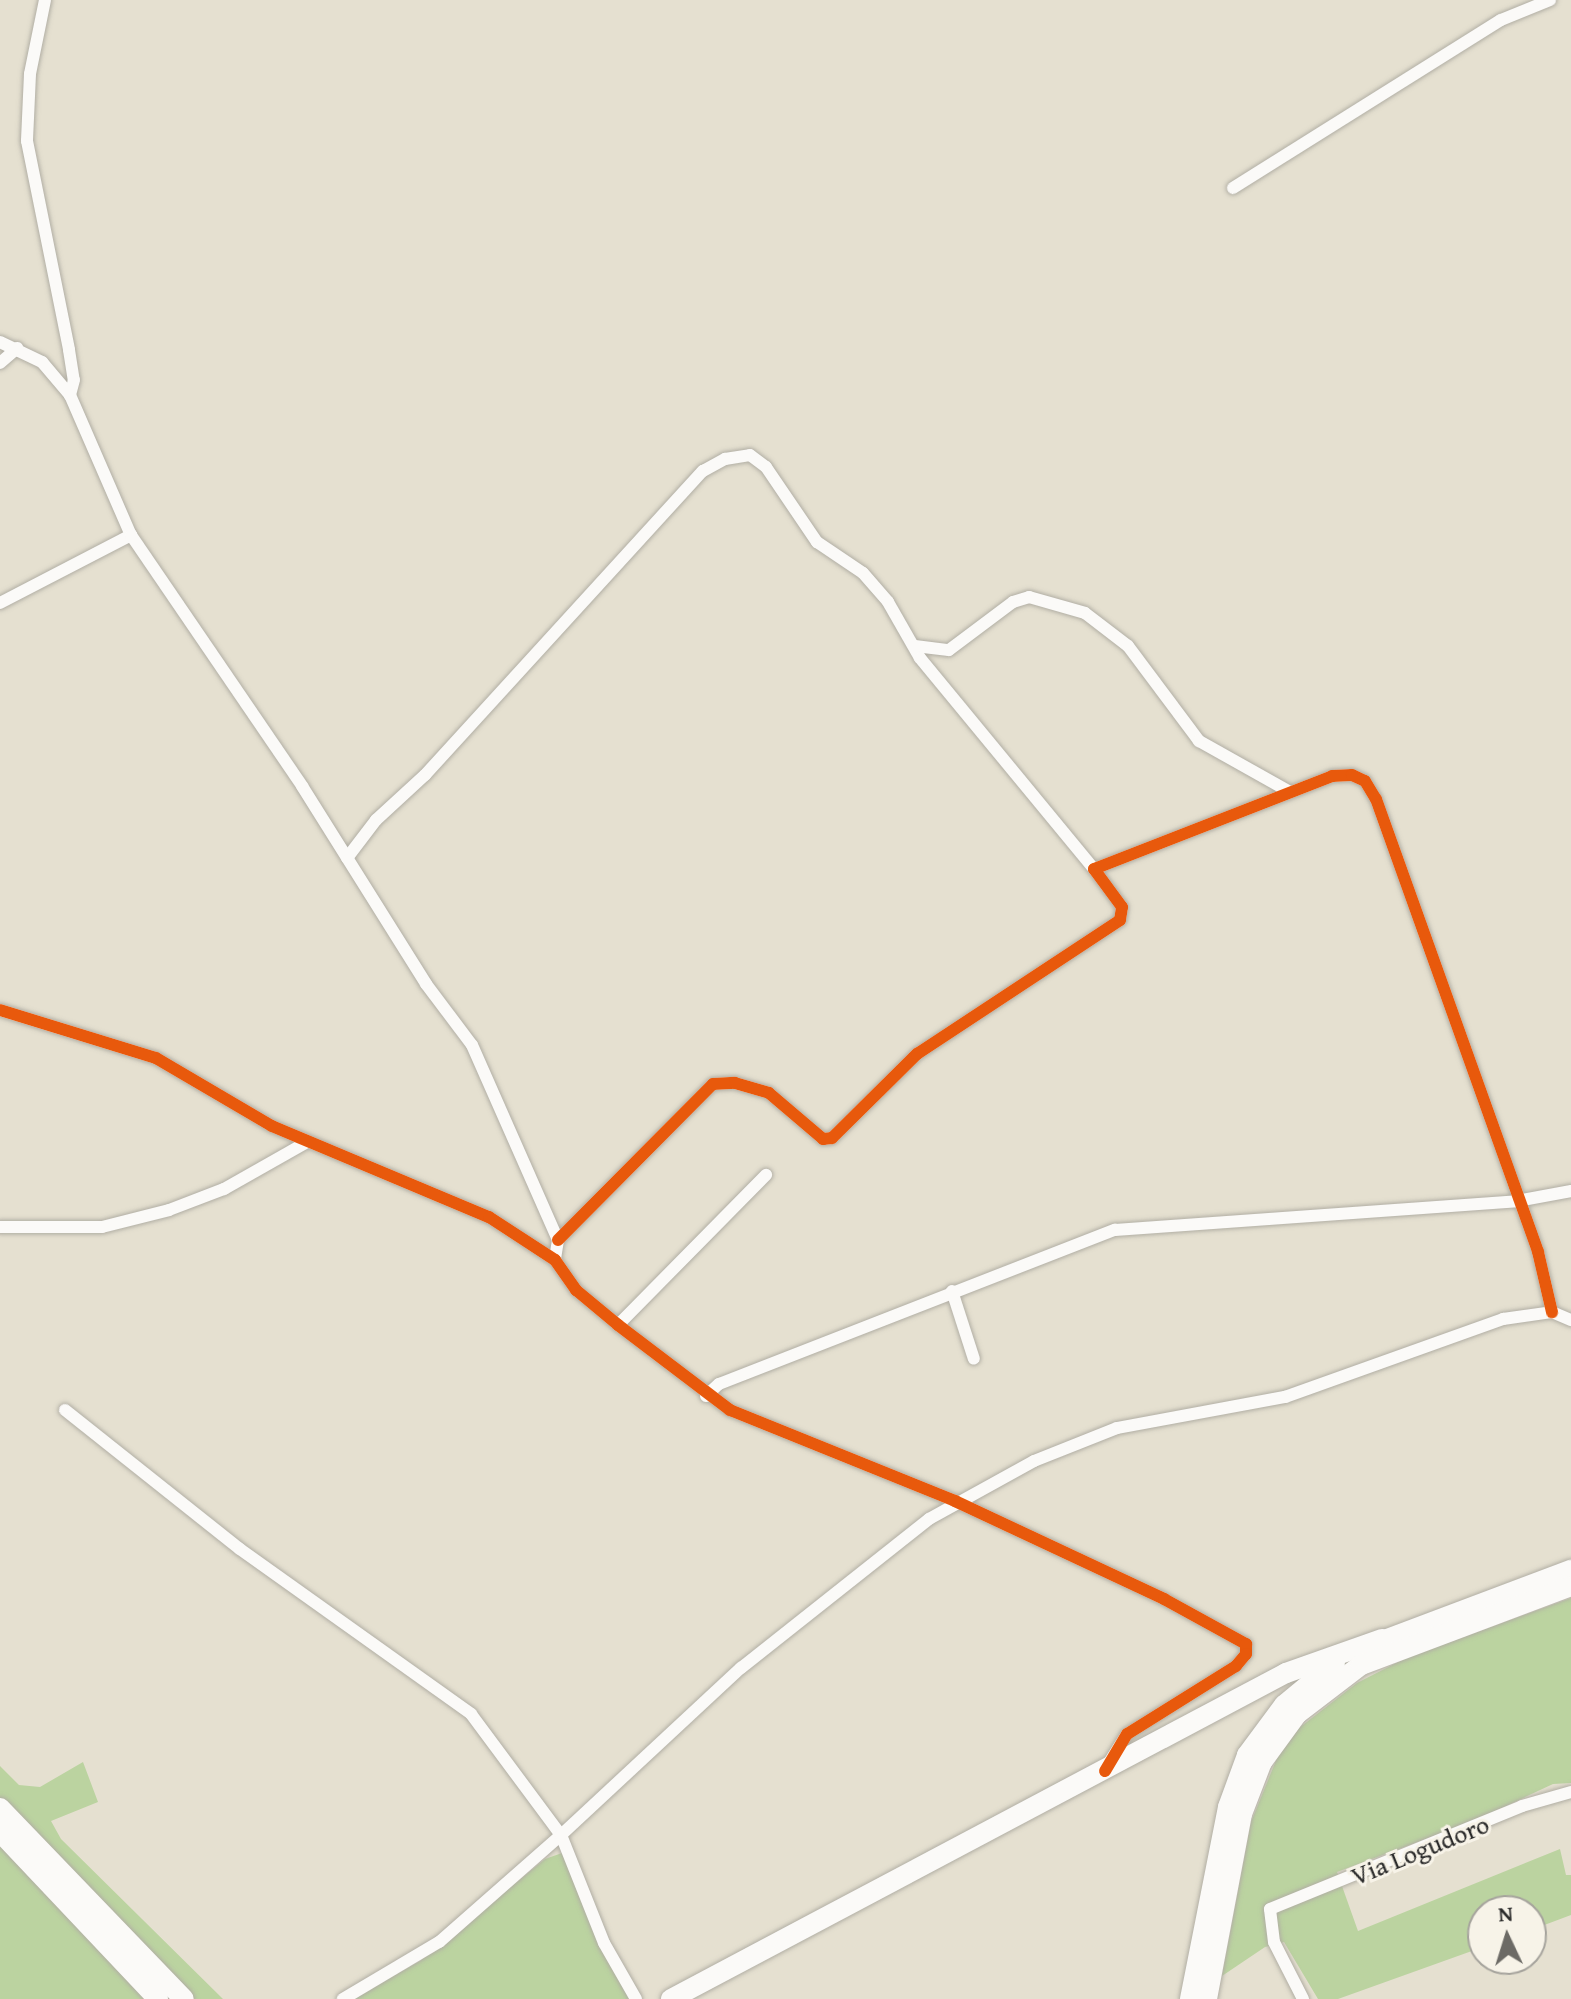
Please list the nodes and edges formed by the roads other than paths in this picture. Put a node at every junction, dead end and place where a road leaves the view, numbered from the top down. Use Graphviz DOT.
graph roads {
  1 [pos="45,0"];
  2 [pos="1550,0"];
  3 [pos="1233,188"];
  4 [pos="0,342"];
  5 [pos="17,348"];
  6 [pos="0,363"];
  7 [pos="70,395"];
  8 [pos="131,535"];
  9 [pos="0,603"];
  10 [pos="915,646"];
  11 [pos="1290,792"];
  12 [pos="347,858"];
  13 [pos="1094,869"];
  14 [pos="0,1010"];
  15 [pos="307,1142"];
  16 [pos="766,1175"];
  17 [pos="1571,1191"];
  18 [pos="1517,1201"];
  19 [pos="0,1227"];
  20 [pos="558,1240"];
  21 [pos="555,1260"];
  22 [pos="952,1291"];
  23 [pos="1552,1312"];
  24 [pos="1571,1320"];
  25 [pos="618,1325"];
  26 [pos="974,1359"];
  27 [pos="706,1396"];
  28 [pos="65,1410"];
  29 [pos="955,1501"];
  30 [pos="1571,1570"];
  31 [pos="1571,1586"];
  32 [pos="1382,1639"];
  33 [pos="1105,1771"];
  34 [pos="1571,1792"];
  35 [pos="0,1808"];
  36 [pos="0,1832"];
  37 [pos="561,1835"];
  38 [pos="158,1999"];
  39 [pos="184,1999"];
  40 [pos="343,1999"];
  41 [pos="636,1999"];
  42 [pos="671,1999"];
  43 [pos="1190,1999"];
  44 [pos="1207,1999"];
  45 [pos="1303,1999"];
  1 -- 7 [label="street"];
  2 -- 3 [label="street"];
  4 -- 5 [label="street"];
  5 -- 6 [label="street"];
  5 -- 7 [label="street"];
  7 -- 8 [label="street"];
  8 -- 9 [label="street"];
  8 -- 12 [label="street"];
  10 -- 11 [label="street"];
  10 -- 12 [label="street"];
  10 -- 13 [label="street"];
  11 -- 13 [label="street"];
  11 -- 18 [label="street"];
  12 -- 20 [label="street"];
  13 -- 20 [label="street"];
  14 -- 15 [label="street"];
  15 -- 19 [label="street"];
  15 -- 21 [label="street"];
  16 -- 25 [label="street"];
  17 -- 18 [label="street"];
  18 -- 22 [label="street"];
  18 -- 23 [label="street"];
  20 -- 21 [label="street"];
  21 -- 25 [label="street"];
  22 -- 26 [label="street"];
  22 -- 27 [label="street"];
  23 -- 24 [label="street"];
  23 -- 29 [label="street"];
  25 -- 27 [label="street"];
  27 -- 29 [label="street"];
  28 -- 37 [label="street"];
  29 -- 33 [label="street"];
  29 -- 37 [label="street"];
  30 -- 32 [label="highway"];
  31 -- 44 [label="highway"];
  32 -- 33 [label="highway"];
  32 -- 43 [label="highway"];
  33 -- 42 [label="highway"];
  34 -- 45 [label="street, Via Logudoro"];
  35 -- 39 [label="highway"];
  36 -- 38 [label="highway"];
  37 -- 40 [label="street"];
  37 -- 41 [label="street"];
}
